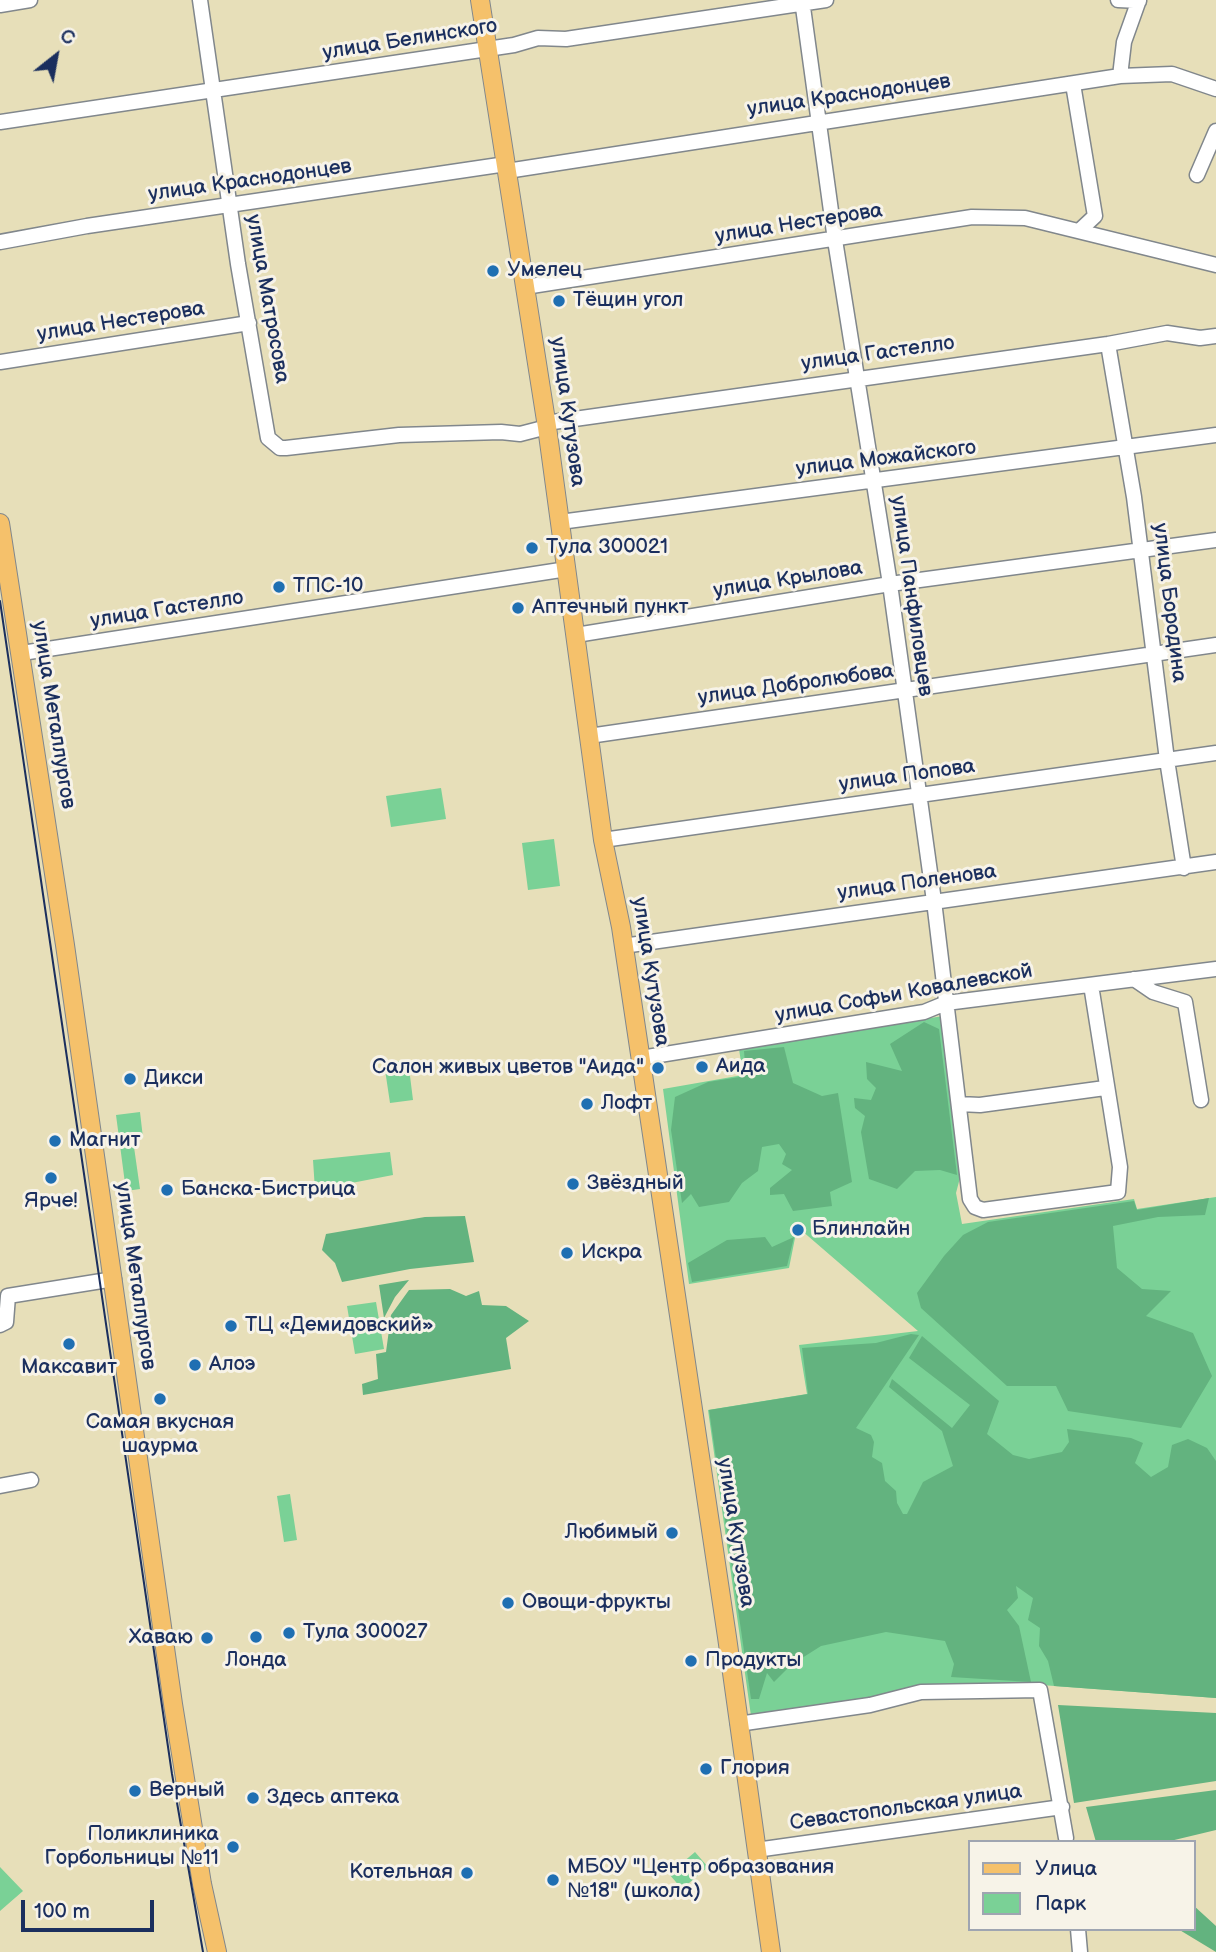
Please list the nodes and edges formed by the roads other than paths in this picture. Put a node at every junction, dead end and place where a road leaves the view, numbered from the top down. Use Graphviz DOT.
graph roads {
  1 [pos="30,0"];
  2 [pos="200,0"];
  3 [pos="480,0"];
  4 [pos="826,0"];
  5 [pos="1118,0"];
  6 [pos="1139,0"];
  7 [pos="802,2"];
  8 [pos="0,5"];
  9 [pos="487,47"];
  10 [pos="1120,76"];
  11 [pos="1073,84"];
  12 [pos="1216,89"];
  13 [pos="214,91"];
  14 [pos="817,121"];
  15 [pos="0,122"];
  16 [pos="1216,131"];
  17 [pos="506,167"];
  18 [pos="1197,175"];
  19 [pos="229,206"];
  20 [pos="1079,232"];
  21 [pos="835,240"];
  22 [pos="0,242"];
  23 [pos="1216,265"];
  24 [pos="525,287"];
  25 [pos="249,323"];
  26 [pos="1216,336"];
  27 [pos="1108,344"];
  28 [pos="0,362"];
  29 [pos="857,379"];
  30 [pos="546,425"];
  31 [pos="1216,435"];
  32 [pos="268,438"];
  33 [pos="1125,448"];
  34 [pos="873,482"];
  35 [pos="560,522"];
  36 [pos="0,523"];
  37 [pos="1216,540"];
  38 [pos="1141,552"];
  39 [pos="567,569"];
  40 [pos="890,584"];
  41 [pos="576,635"];
  42 [pos="1216,645"];
  43 [pos="22,653"];
  44 [pos="1154,653"];
  45 [pos="904,691"];
  46 [pos="589,736"];
  47 [pos="1216,753"];
  48 [pos="1167,760"];
  49 [pos="918,796"];
  50 [pos="603,840"];
  51 [pos="1216,862"];
  52 [pos="1184,868"];
  53 [pos="934,901"];
  54 [pos="623,946"];
  55 [pos="1216,969"];
  56 [pos="1134,979"];
  57 [pos="1091,985"];
  58 [pos="946,1003"];
  59 [pos="641,1058"];
  60 [pos="1105,1088"];
  61 [pos="1201,1100"];
  62 [pos="959,1104"];
  63 [pos="114,1279"];
  64 [pos="0,1325"];
  65 [pos="30,1480"];
  66 [pos="0,1486"];
  67 [pos="738,1724"];
  68 [pos="1062,1807"];
  69 [pos="1066,1838"];
  70 [pos="756,1850"];
  71 [pos="1078,1931"];
  72 [pos="217,1952"];
  73 [pos="771,1952"];
  74 [pos="1080,1952"];
  1 -- 8 [label="street"];
  2 -- 13 [label="street, улица Матросова"];
  3 -- 9 [label="main road, улица Кутузова"];
  4 -- 7 [label="street, улица Белинского"];
  5 -- 6 [label="street"];
  6 -- 10 [label="street"];
  7 -- 9 [label="street, улица Белинского"];
  7 -- 14 [label="street, улица Панфиловцев"];
  9 -- 13 [label="street, улица Белинского"];
  9 -- 17 [label="main road, улица Кутузова"];
  10 -- 11 [label="street, улица Краснодонцев"];
  10 -- 12 [label="street, улица Краснодонцев"];
  11 -- 14 [label="street, улица Краснодонцев"];
  11 -- 20 [label="street"];
  13 -- 15 [label="street, улица Белинского"];
  13 -- 19 [label="street, улица Матросова"];
  14 -- 17 [label="street, улица Краснодонцев"];
  14 -- 21 [label="street, улица Панфиловцев"];
  16 -- 18 [label="street"];
  17 -- 19 [label="street, улица Краснодонцев"];
  17 -- 24 [label="main road, улица Кутузова"];
  19 -- 22 [label="street, улица Краснодонцев"];
  19 -- 25 [label="street, улица Матросова"];
  20 -- 21 [label="street, улица Нестерова"];
  20 -- 23 [label="street, улица Нестерова"];
  21 -- 24 [label="street, улица Нестерова"];
  21 -- 29 [label="street, улица Панфиловцев"];
  24 -- 30 [label="main road, улица Кутузова"];
  25 -- 28 [label="street, улица Нестерова"];
  25 -- 32 [label="street, улица Матросова"];
  26 -- 27 [label="street, улица Гастелло"];
  27 -- 29 [label="street, улица Гастелло"];
  27 -- 33 [label="street, улица Бородина"];
  29 -- 30 [label="street, улица Гастелло"];
  29 -- 34 [label="street, улица Панфиловцев"];
  30 -- 32 [label="street, улица Гастелло"];
  30 -- 35 [label="main road, улица Кутузова"];
  31 -- 33 [label="street, улица Можайского"];
  33 -- 34 [label="street, улица Можайского"];
  33 -- 38 [label="street, улица Бородина"];
  34 -- 35 [label="street, улица Можайского"];
  34 -- 40 [label="street, улица Панфиловцев"];
  35 -- 39 [label="main road, улица Кутузова"];
  36 -- 43 [label="main road, улица Металлургов"];
  37 -- 38 [label="street, улица Крылова"];
  38 -- 40 [label="street, улица Крылова"];
  38 -- 44 [label="street, улица Бородина"];
  39 -- 41 [label="main road, улица Кутузова"];
  39 -- 43 [label="street, улица Гастелло"];
  40 -- 41 [label="street, улица Крылова"];
  40 -- 45 [label="street, улица Панфиловцев"];
  41 -- 46 [label="main road, улица Кутузова"];
  42 -- 44 [label="street, улица Добролюбова"];
  43 -- 63 [label="main road, улица Металлургов"];
  44 -- 45 [label="street, улица Добролюбова"];
  44 -- 48 [label="street, улица Бородина"];
  45 -- 46 [label="street, улица Добролюбова"];
  45 -- 49 [label="street, улица Панфиловцев"];
  46 -- 50 [label="main road, улица Кутузова"];
  47 -- 48 [label="street, улица Попова"];
  48 -- 49 [label="street, улица Попова"];
  48 -- 52 [label="street, улица Бородина"];
  49 -- 50 [label="street, улица Попова"];
  49 -- 53 [label="street, улица Панфиловцев"];
  50 -- 54 [label="main road, улица Кутузова"];
  51 -- 52 [label="street, улица Поленова"];
  52 -- 53 [label="street, улица Поленова"];
  53 -- 54 [label="street, улица Поленова"];
  53 -- 58 [label="street, улица Панфиловцев"];
  54 -- 59 [label="main road, улица Кутузова"];
  55 -- 56 [label="street, улица Софьи Ковалевской"];
  56 -- 57 [label="street, улица Софьи Ковалевской"];
  56 -- 61 [label="street"];
  57 -- 58 [label="street, улица Софьи Ковалевской"];
  57 -- 60 [label="street"];
  58 -- 59 [label="street, улица Софьи Ковалевской"];
  58 -- 62 [label="street, улица Панфиловцев"];
  59 -- 67 [label="main road, улица Кутузова"];
  60 -- 62 [label="street"];
  60 -- 62 [label="street, улица Панфиловцев"];
  63 -- 64 [label="street"];
  63 -- 72 [label="main road, улица Металлургов"];
  65 -- 66 [label="street"];
  67 -- 68 [label="street"];
  67 -- 70 [label="main road, улица Кутузова"];
  68 -- 69 [label="street"];
  68 -- 70 [label="street, Севастопольская улица"];
  70 -- 73 [label="main road, улица Кутузова"];
  71 -- 74 [label="street"];
}
